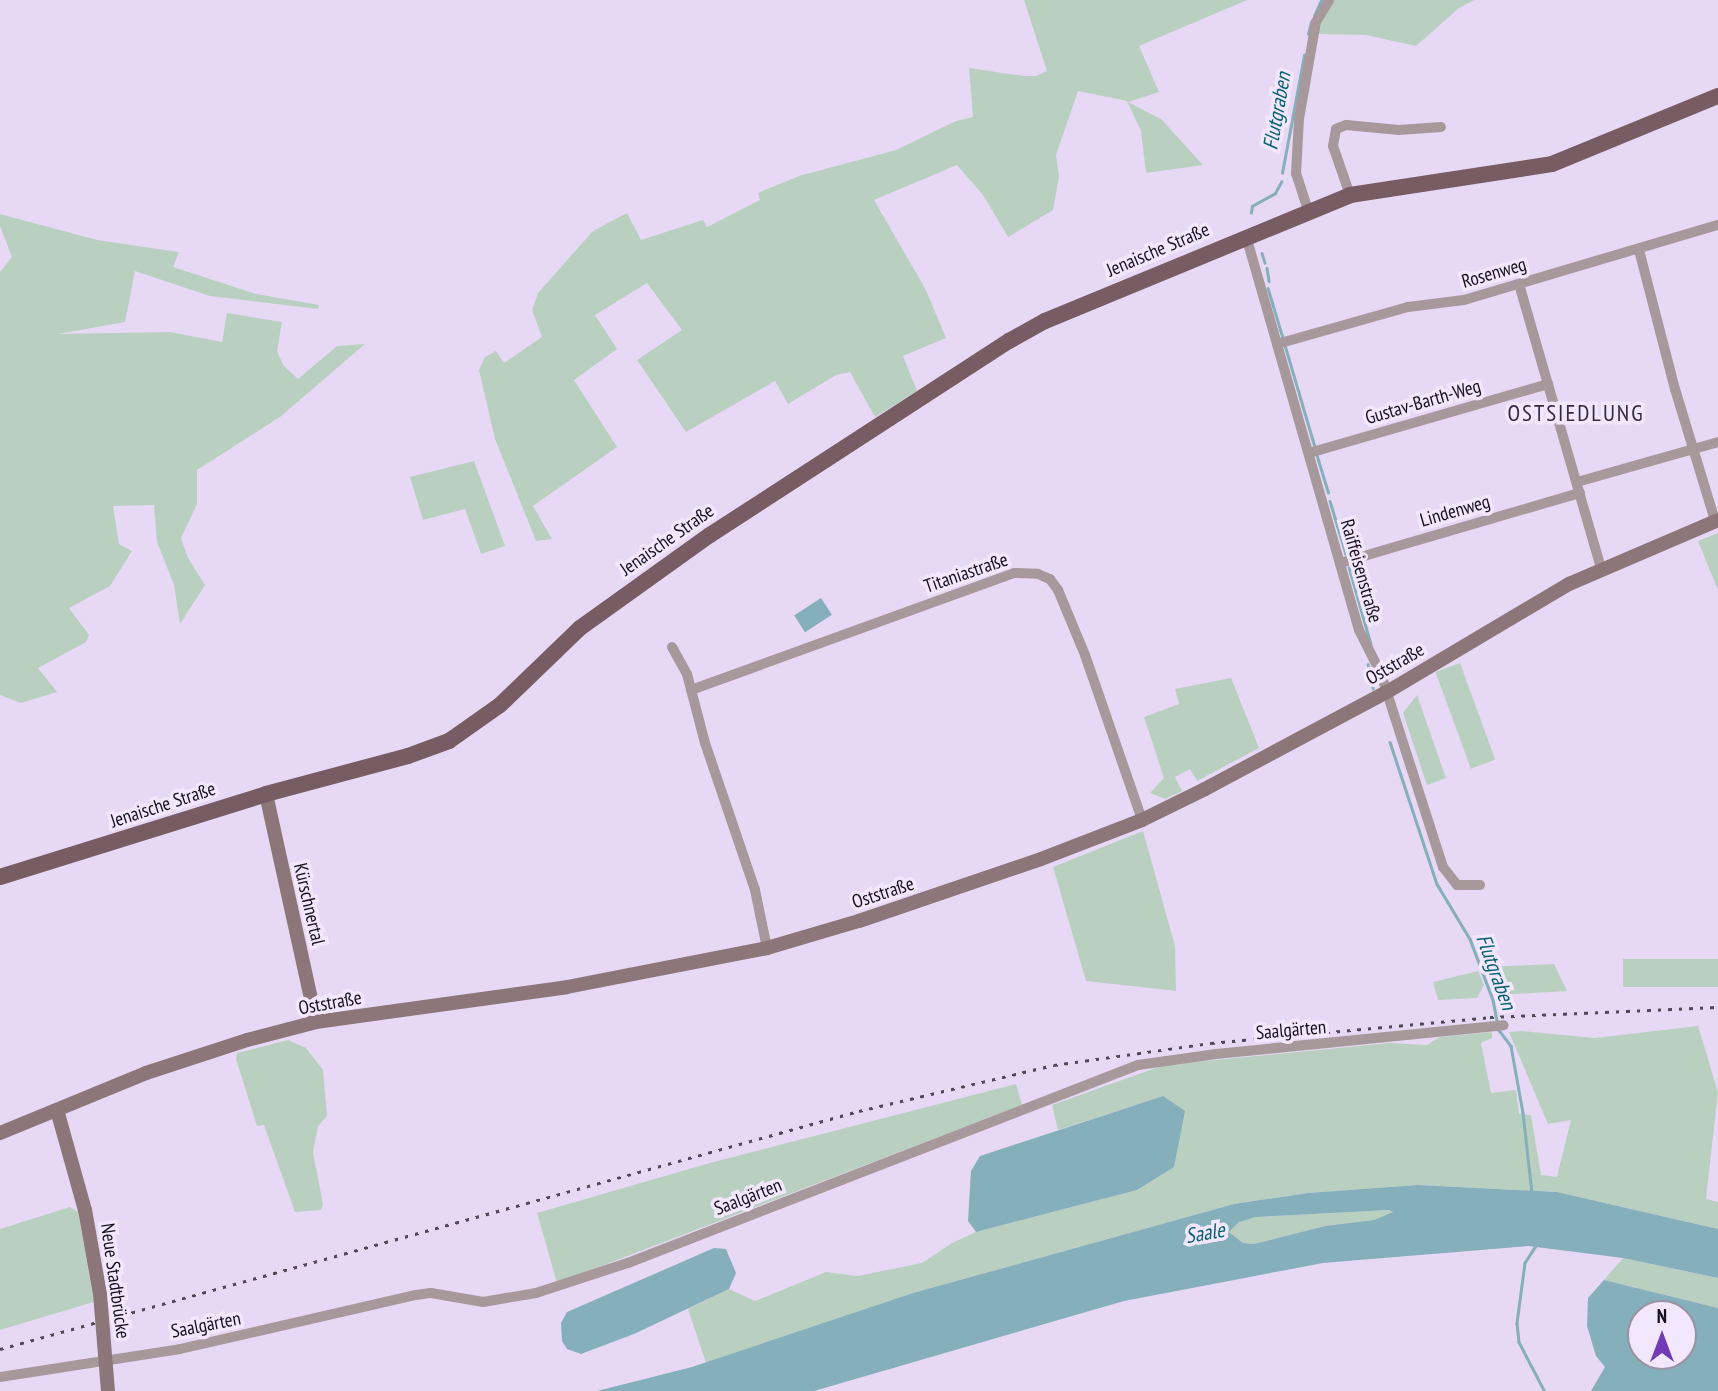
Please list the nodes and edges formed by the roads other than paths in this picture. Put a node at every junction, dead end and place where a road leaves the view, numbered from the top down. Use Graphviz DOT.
graph roads {
  1 [pos="1329,0"];
  2 [pos="1718,96"];
  3 [pos="1441,127"];
  4 [pos="1350,195"];
  5 [pos="1308,210"];
  6 [pos="1718,225"];
  7 [pos="1246,236"];
  8 [pos="1639,250"];
  9 [pos="1519,284"];
  10 [pos="1277,344"];
  11 [pos="1548,384"];
  12 [pos="1718,442"];
  13 [pos="1694,450"];
  14 [pos="1309,453"];
  15 [pos="1578,488"];
  16 [pos="1717,520"];
  17 [pos="1340,563"];
  18 [pos="1601,568"];
  19 [pos="672,647"];
  20 [pos="691,690"];
  21 [pos="1387,692"];
  22 [pos="266,794"];
  23 [pos="1142,820"];
  24 [pos="0,877"];
  25 [pos="1480,885"];
  26 [pos="767,948"];
  27 [pos="317,1022"];
  28 [pos="1499,1026"];
  29 [pos="57,1110"];
  30 [pos="0,1133"];
  31 [pos="0,1377"];
  32 [pos="108,1391"];
  1 -- 5 [label="street"];
  2 -- 4 [label="main road, Jenaische Straße"];
  3 -- 4 [label="street"];
  4 -- 5 [label="main road, Jenaische Straße"];
  5 -- 7 [label="main road, Jenaische Straße"];
  6 -- 8 [label="street, Rosenweg"];
  7 -- 10 [label="street, Raiffeisenstraße"];
  7 -- 22 [label="main road, Jenaische Straße"];
  8 -- 9 [label="street, Rosenweg"];
  8 -- 13 [label="street"];
  9 -- 10 [label="street, Rosenweg"];
  9 -- 11 [label="street"];
  10 -- 14 [label="street, Raiffeisenstraße"];
  11 -- 14 [label="street, Gustav-Barth-Weg"];
  11 -- 15 [label="street"];
  12 -- 13 [label="street, Lindenweg"];
  13 -- 15 [label="street, Lindenweg"];
  13 -- 16 [label="street"];
  14 -- 17 [label="street, Raiffeisenstraße"];
  15 -- 17 [label="street, Lindenweg"];
  15 -- 18 [label="street"];
  16 -- 18 [label="street, Oststraße"];
  17 -- 21 [label="street, Raiffeisenstraße"];
  18 -- 21 [label="street, Oststraße"];
  19 -- 20 [label="street"];
  20 -- 23 [label="street, Titaniastraße"];
  20 -- 26 [label="street"];
  21 -- 23 [label="street, Oststraße"];
  21 -- 25 [label="street, Raiffeisenstraße"];
  22 -- 24 [label="main road, Jenaische Straße"];
  22 -- 27 [label="street, Kürschnertal"];
  23 -- 26 [label="street, Oststraße"];
  26 -- 27 [label="street, Oststraße"];
  27 -- 29 [label="street, Oststraße"];
  28 -- 31 [label="street, Saalgärten"];
  29 -- 30 [label="street, Oststraße"];
  29 -- 32 [label="street, Neue Stadtbrücke, bridge"];
}
